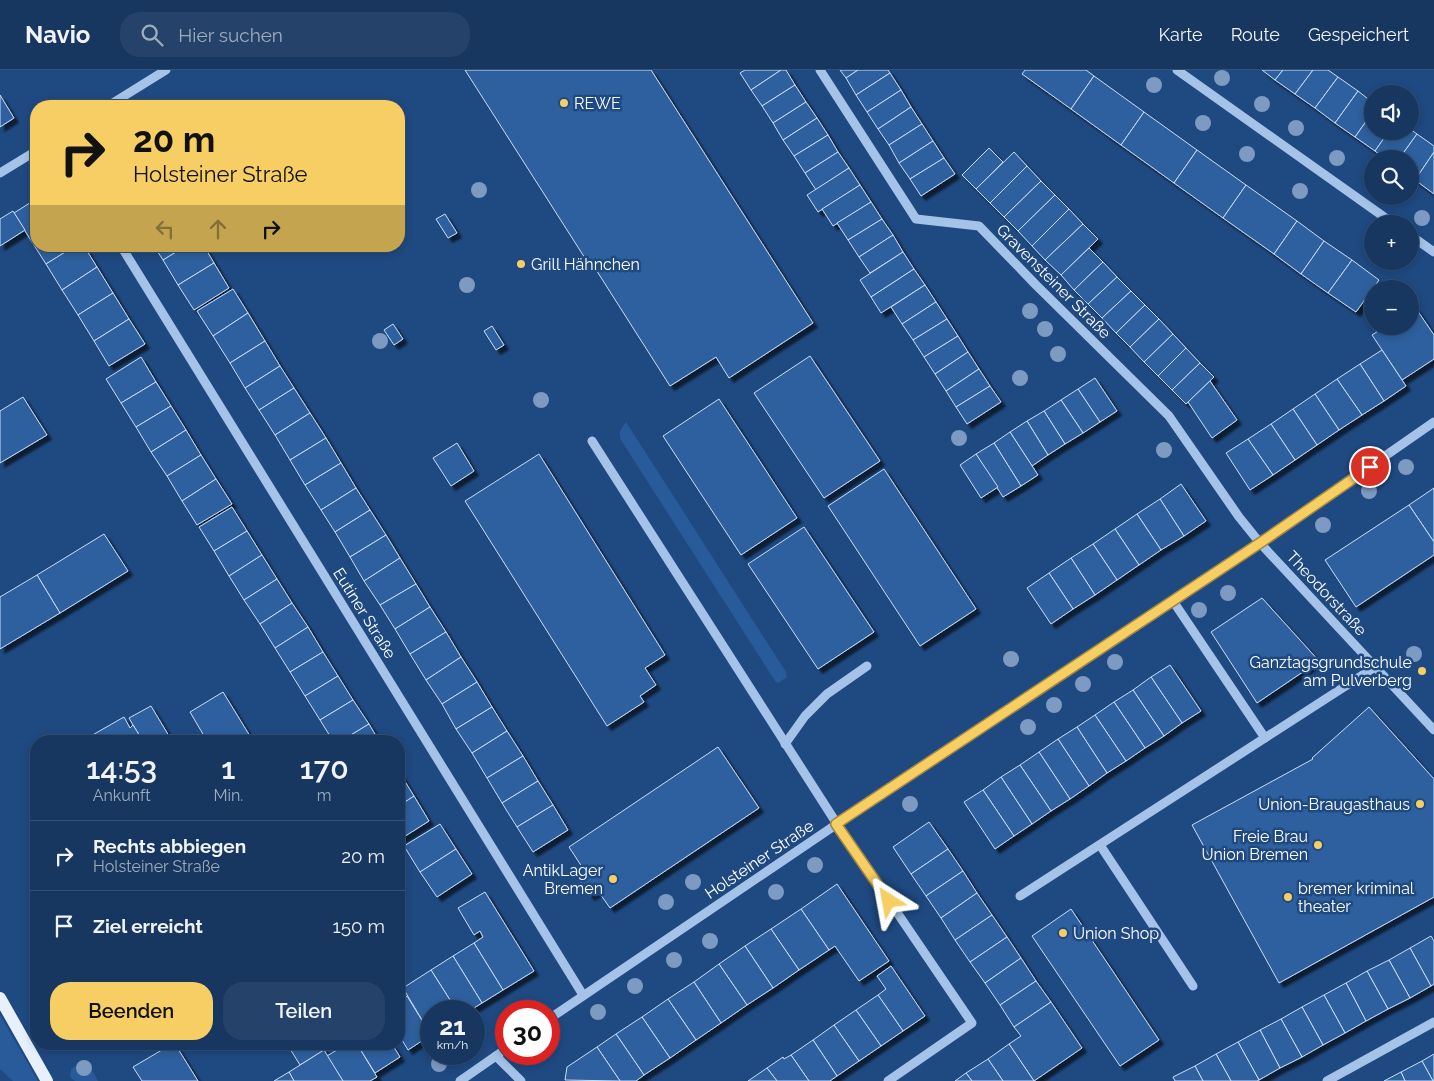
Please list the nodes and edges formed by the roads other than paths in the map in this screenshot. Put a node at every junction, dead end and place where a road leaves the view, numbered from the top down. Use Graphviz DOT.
graph roads {
  1 [pos="166,70"];
  2 [pos="820,70"];
  3 [pos="1177,70"];
  4 [pos="118,100"];
  5 [pos="30,155"];
  6 [pos="0,173"];
  7 [pos="1381,215"];
  8 [pos="1419,241"];
  9 [pos="125,252"];
  10 [pos="1434,252"];
  11 [pos="1434,422"];
  12 [pos="592,441"];
  13 [pos="1260,543"];
  14 [pos="1173,600"];
  15 [pos="867,666"];
  16 [pos="1375,667"];
  17 [pos="1434,730"];
  18 [pos="1266,738"];
  19 [pos="785,744"];
  20 [pos="836,824"];
  21 [pos="1100,845"];
  22 [pos="1020,896"];
  23 [pos="1193,986"];
  24 [pos="583,996"];
  25 [pos="0,998"];
  26 [pos="560,1012"];
  27 [pos="1434,1022"];
  28 [pos="495,1057"];
  29 [pos="505,1065"];
  30 [pos="47,1081"];
  31 [pos="460,1081"];
  32 [pos="521,1081"];
  33 [pos="888,1081"];
  34 [pos="1327,1081"];
  1 -- 4 [label="street"];
  2 -- 13 [label="street, Gravensteiner Straße"];
  3 -- 7 [label="street"];
  5 -- 6 [label="street"];
  8 -- 10 [label="street"];
  9 -- 24 [label="street, Eutiner Straße"];
  11 -- 13 [label="street, Holsteiner Straße"];
  12 -- 19 [label="street"];
  13 -- 14 [label="street, Holsteiner Straße"];
  13 -- 16 [label="street, Theodorstraße"];
  14 -- 18 [label="street"];
  14 -- 20 [label="street, Holsteiner Straße"];
  15 -- 19 [label="street"];
  16 -- 17 [label="street, Theodorstraße"];
  16 -- 18 [label="street"];
  18 -- 21 [label="street"];
  19 -- 20 [label="street"];
  20 -- 24 [label="street, Holsteiner Straße"];
  20 -- 33 [label="street"];
  21 -- 22 [label="street"];
  21 -- 23 [label="street"];
  24 -- 26 [label="street, Holsteiner Straße"];
  25 -- 30 [label="main road"];
  27 -- 34 [label="street"];
  28 -- 31 [label="street"];
  29 -- 32 [label="street"];
}
